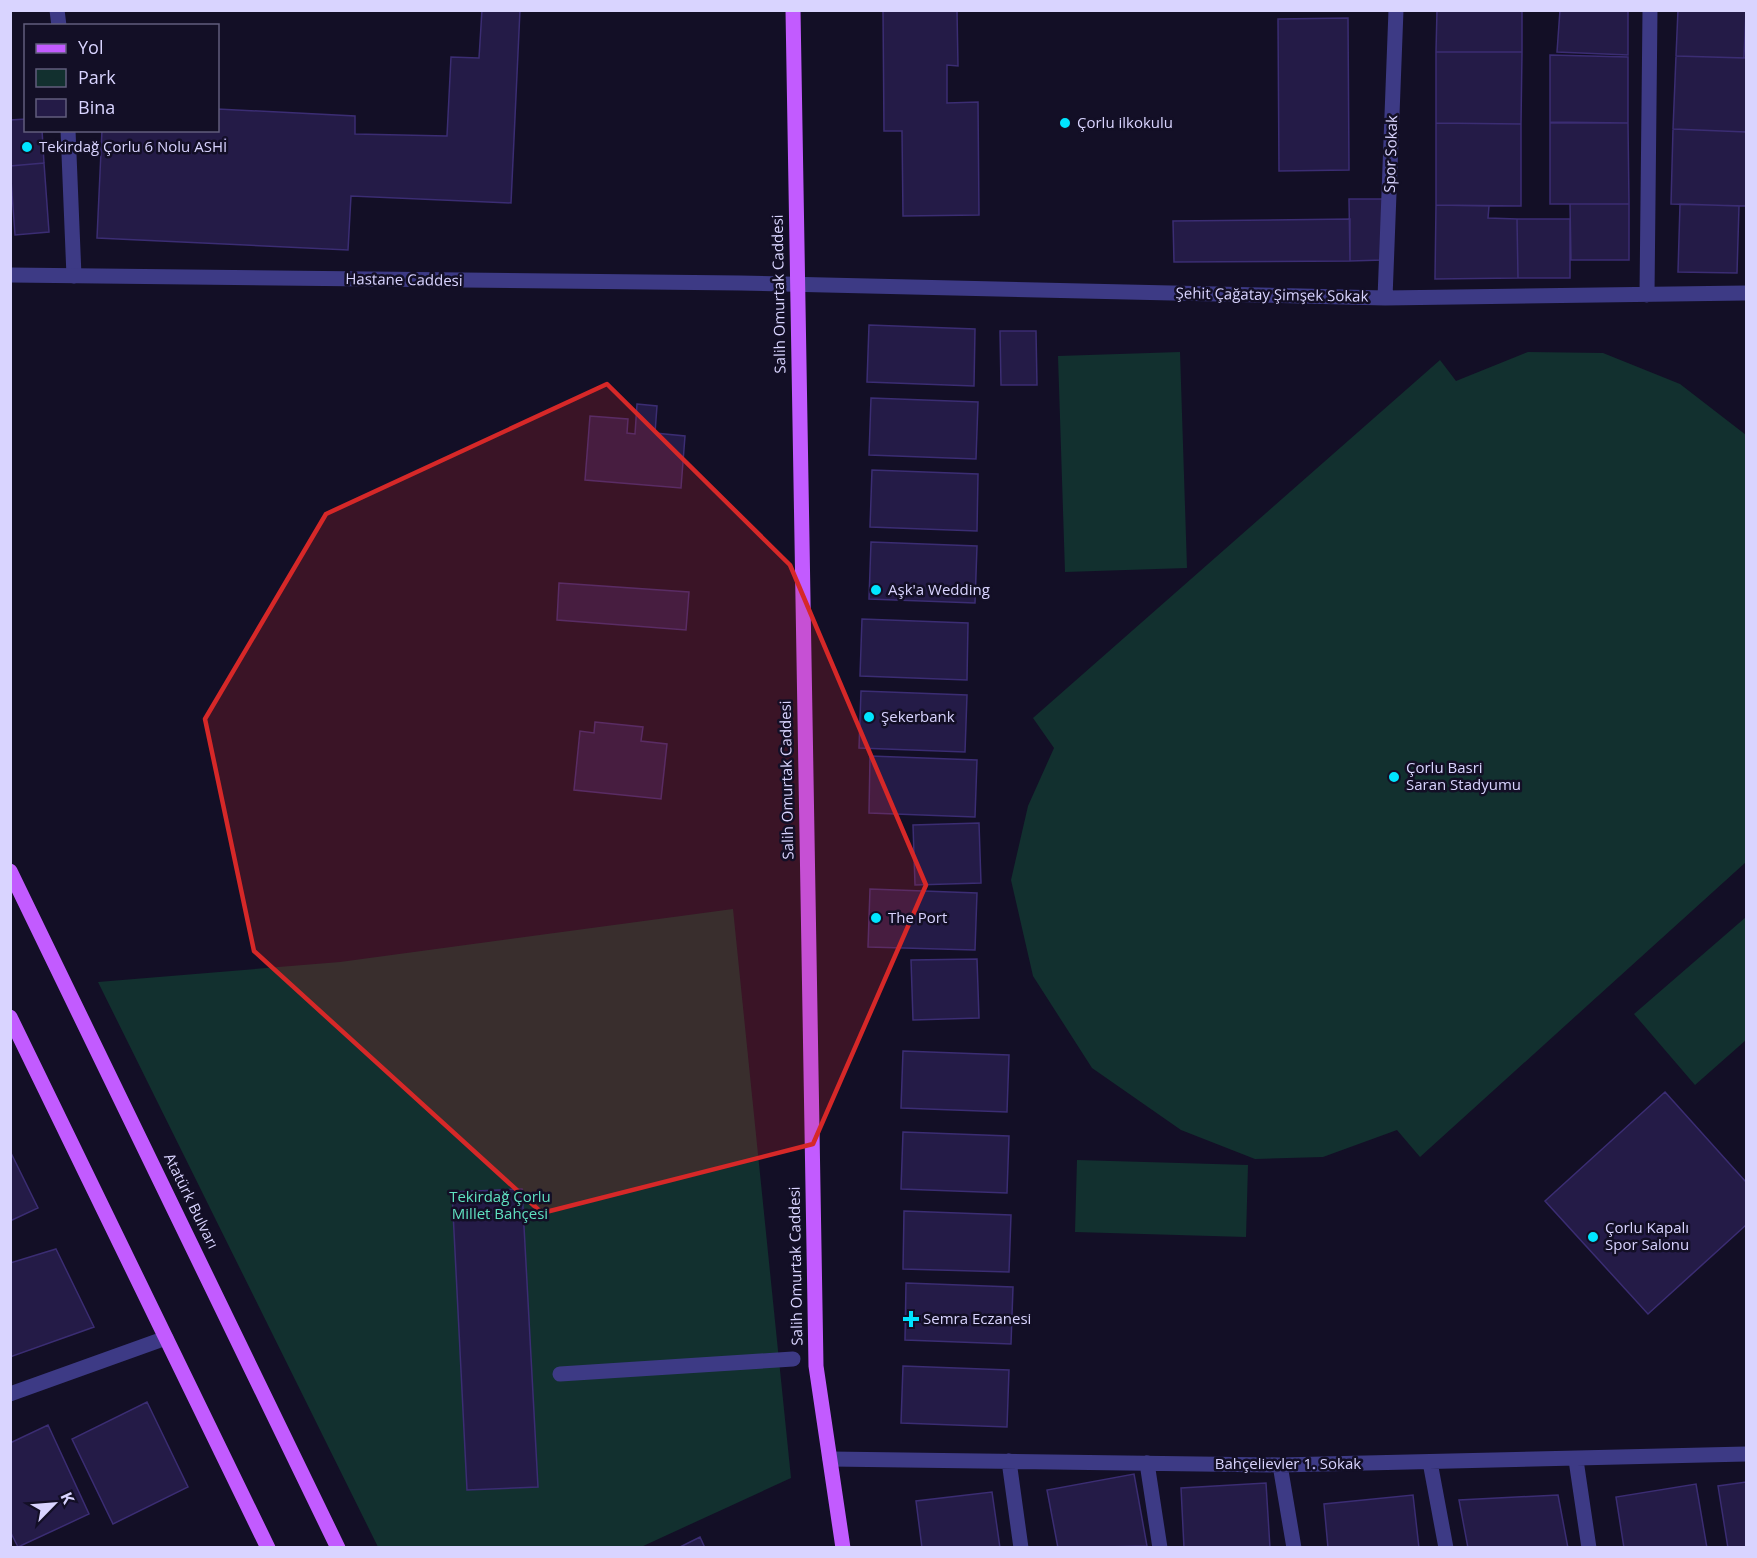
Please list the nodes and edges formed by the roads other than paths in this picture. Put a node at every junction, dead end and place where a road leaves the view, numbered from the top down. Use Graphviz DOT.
graph roads {
  1 [pos="793,10"];
  2 [pos="1396,10"];
  3 [pos="1650,10"];
  4 [pos="68,132"];
  5 [pos="10,275"];
  6 [pos="74,276"];
  7 [pos="797,285"];
  8 [pos="1746,293"];
  9 [pos="1647,295"];
  10 [pos="1385,297"];
  11 [pos="10,871"];
  12 [pos="10,1017"];
  13 [pos="166,1338"];
  14 [pos="792,1359"];
  15 [pos="560,1374"];
  16 [pos="10,1394"];
  17 [pos="1746,1454"];
  18 [pos="830,1459"];
  19 [pos="1576,1460"];
  20 [pos="1009,1461"];
  21 [pos="1430,1462"];
  22 [pos="1147,1463"];
  23 [pos="1280,1465"];
  24 [pos="268,1548"];
  25 [pos="338,1548"];
  26 [pos="843,1548"];
  27 [pos="1021,1548"];
  28 [pos="1160,1548"];
  29 [pos="1294,1548"];
  30 [pos="1446,1548"];
  31 [pos="1589,1548"];
  1 -- 7 [label="main road, Salih Omurtak Caddesi"];
  2 -- 10 [label="street, Spor Sokak"];
  3 -- 9 [label="street"];
  4 -- 6 [label="street"];
  5 -- 6 [label="street, Hastane Caddesi"];
  6 -- 7 [label="street, Hastane Caddesi"];
  7 -- 10 [label="street, Şehit Çağatay Şimşek Sokak"];
  7 -- 18 [label="main road, Salih Omurtak Caddesi"];
  8 -- 9 [label="street, Şehit Çağatay Şimşek Sokak"];
  9 -- 10 [label="street, Şehit Çağatay Şimşek Sokak"];
  11 -- 25 [label="main road, Atatürk Bulvarı"];
  12 -- 13 [label="main road"];
  13 -- 16 [label="street"];
  13 -- 24 [label="main road"];
  14 -- 15 [label="street"];
  17 -- 19 [label="street, Bahçelievler 1. Sokak"];
  18 -- 20 [label="street, Bahçelievler 1. Sokak"];
  18 -- 26 [label="main road, Salih Omurtak Caddesi"];
  19 -- 21 [label="street, Bahçelievler 1. Sokak"];
  19 -- 31 [label="street"];
  20 -- 22 [label="street, Bahçelievler 1. Sokak"];
  20 -- 27 [label="street"];
  21 -- 23 [label="street, Bahçelievler 1. Sokak"];
  21 -- 30 [label="street"];
  22 -- 23 [label="street, Bahçelievler 1. Sokak"];
  22 -- 28 [label="street"];
  23 -- 29 [label="street"];
}
